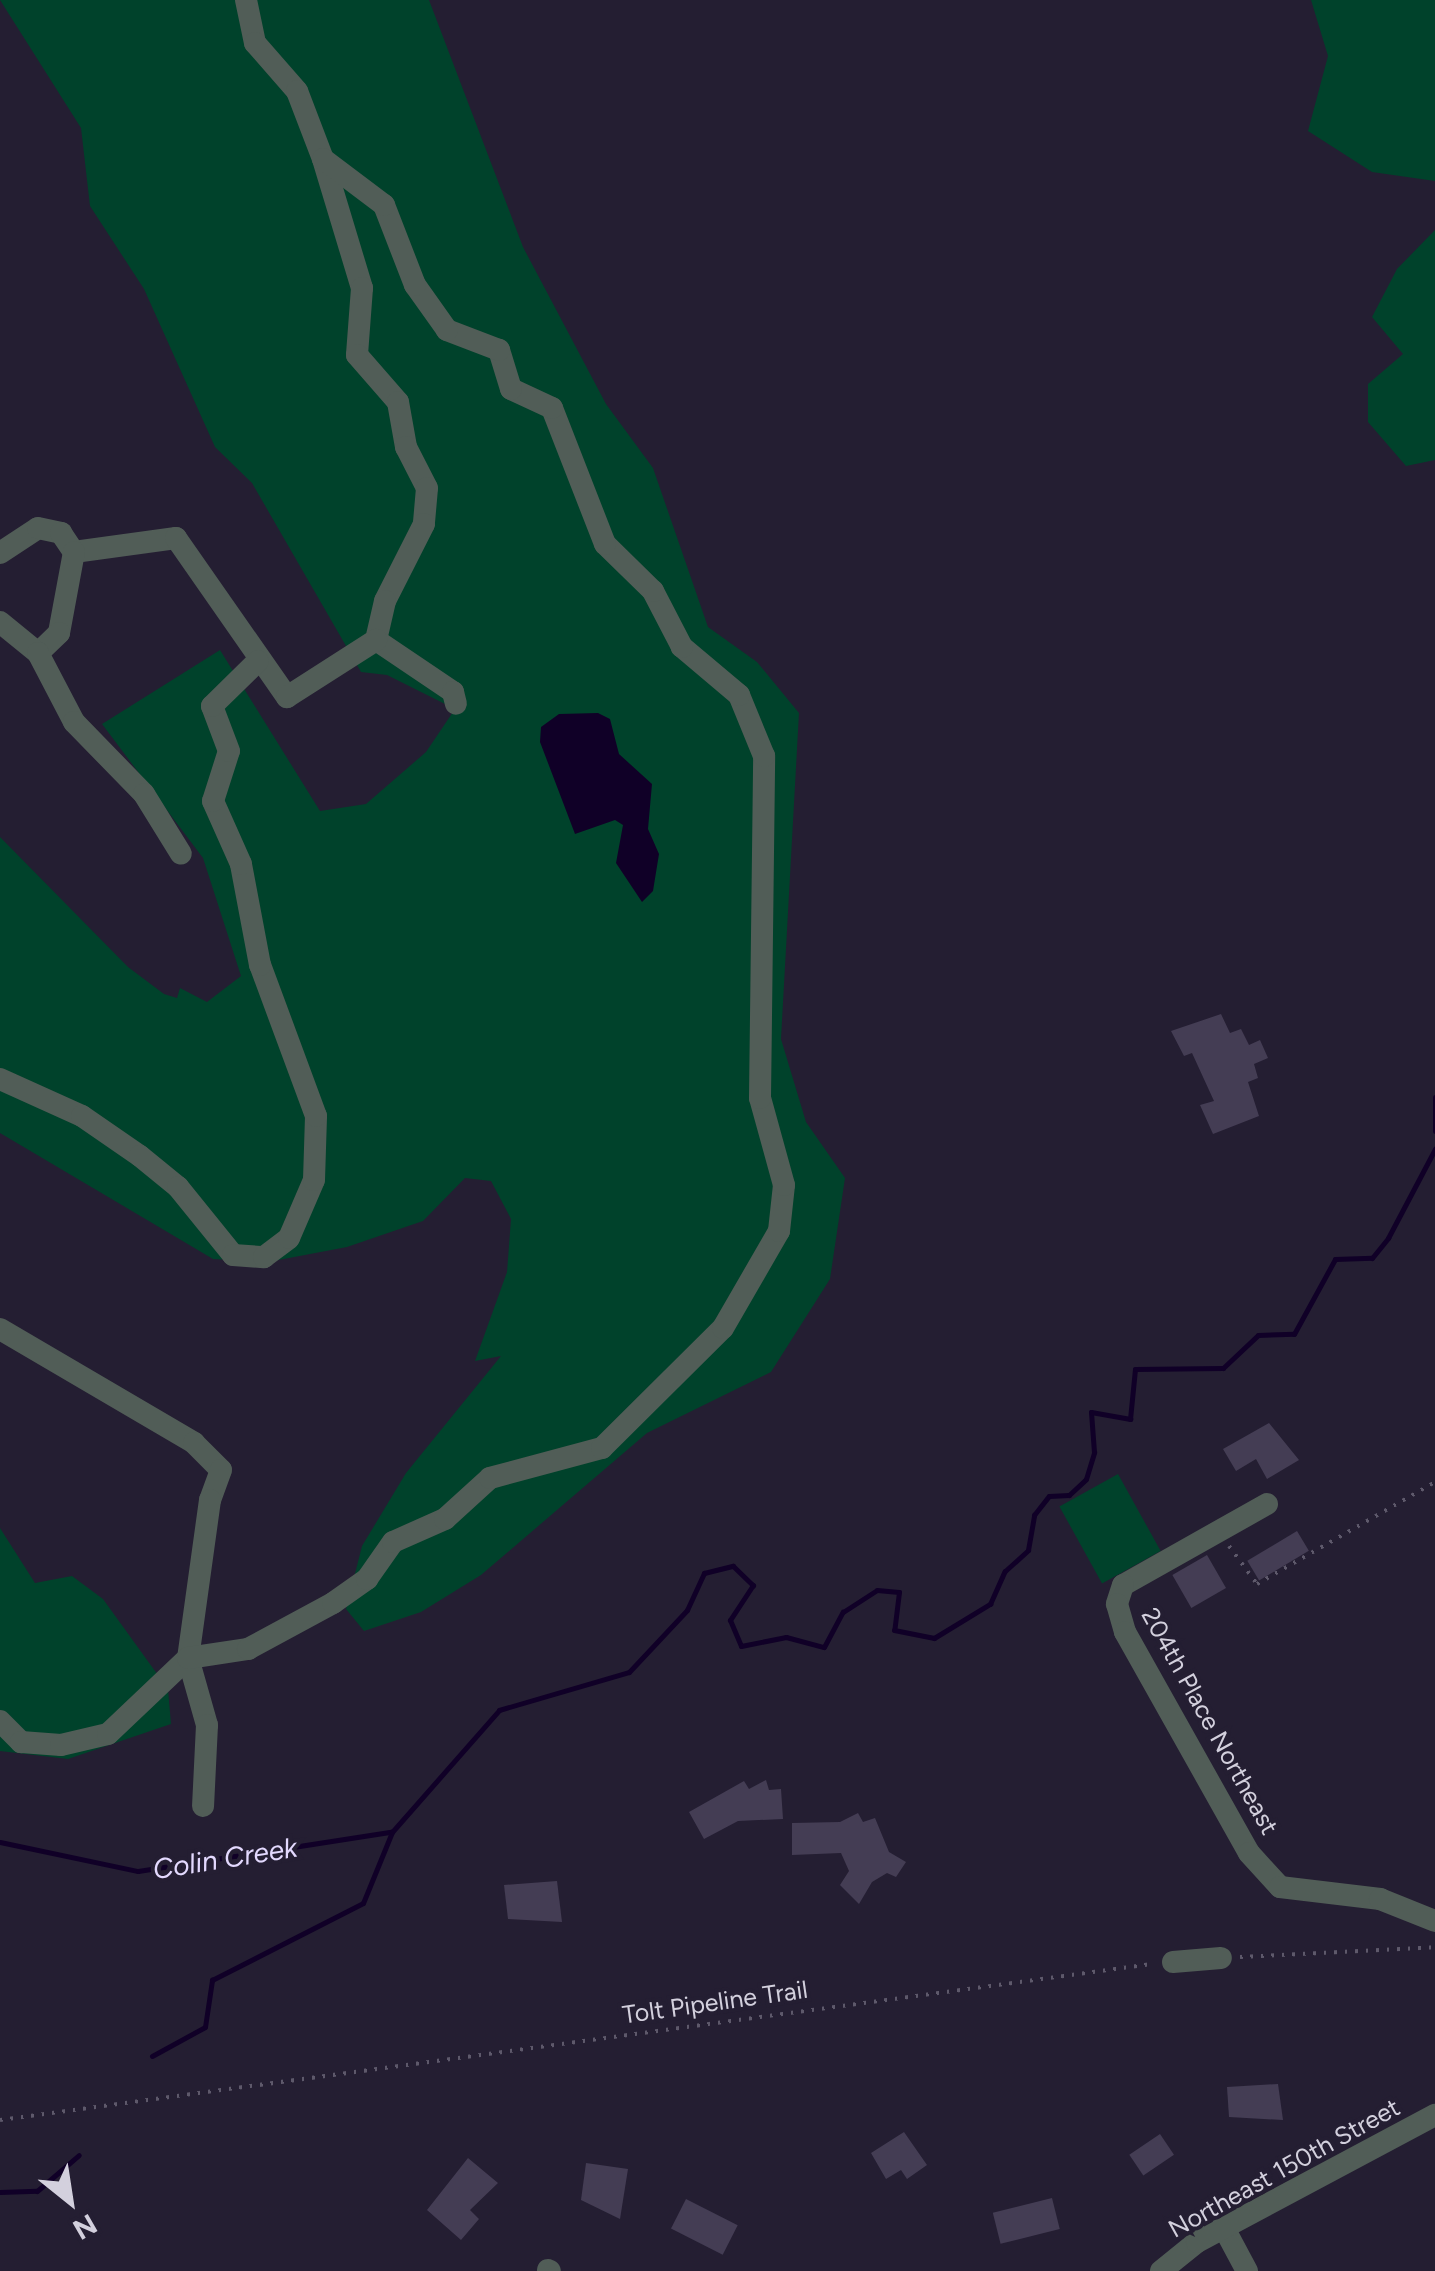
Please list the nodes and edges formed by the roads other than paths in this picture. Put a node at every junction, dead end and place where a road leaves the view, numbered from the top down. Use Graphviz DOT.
graph roads {
  1 [pos="246,0"];
  2 [pos="324,159"];
  3 [pos="74,552"];
  4 [pos="0,553"];
  5 [pos="0,622"];
  6 [pos="376,640"];
  7 [pos="38,653"];
  8 [pos="258,661"];
  9 [pos="456,704"];
  10 [pos="181,854"];
  11 [pos="0,1080"];
  12 [pos="0,1329"];
  13 [pos="1266,1504"];
  14 [pos="188,1658"];
  15 [pos="0,1721"];
  16 [pos="202,1806"];
  17 [pos="1433,1918"];
  18 [pos="1221,1958"];
  19 [pos="1173,1962"];
  20 [pos="1435,2115"];
  21 [pos="1224,2228"];
  22 [pos="1161,2271"];
  23 [pos="1246,2271"];
  1 -- 2 [label="street"];
  2 -- 6 [label="street"];
  2 -- 14 [label="street"];
  3 -- 4 [label="street"];
  3 -- 7 [label="street"];
  3 -- 8 [label="street"];
  5 -- 7 [label="street"];
  6 -- 8 [label="street"];
  6 -- 9 [label="street"];
  7 -- 10 [label="street"];
  8 -- 11 [label="street"];
  12 -- 14 [label="street"];
  13 -- 17 [label="street, 204th Place Northeast"];
  14 -- 15 [label="street"];
  14 -- 16 [label="street"];
  18 -- 19 [label="street"];
  20 -- 21 [label="street, Northeast 150th Street"];
  21 -- 22 [label="street, Northeast 150th Street"];
  21 -- 23 [label="street"];
}
